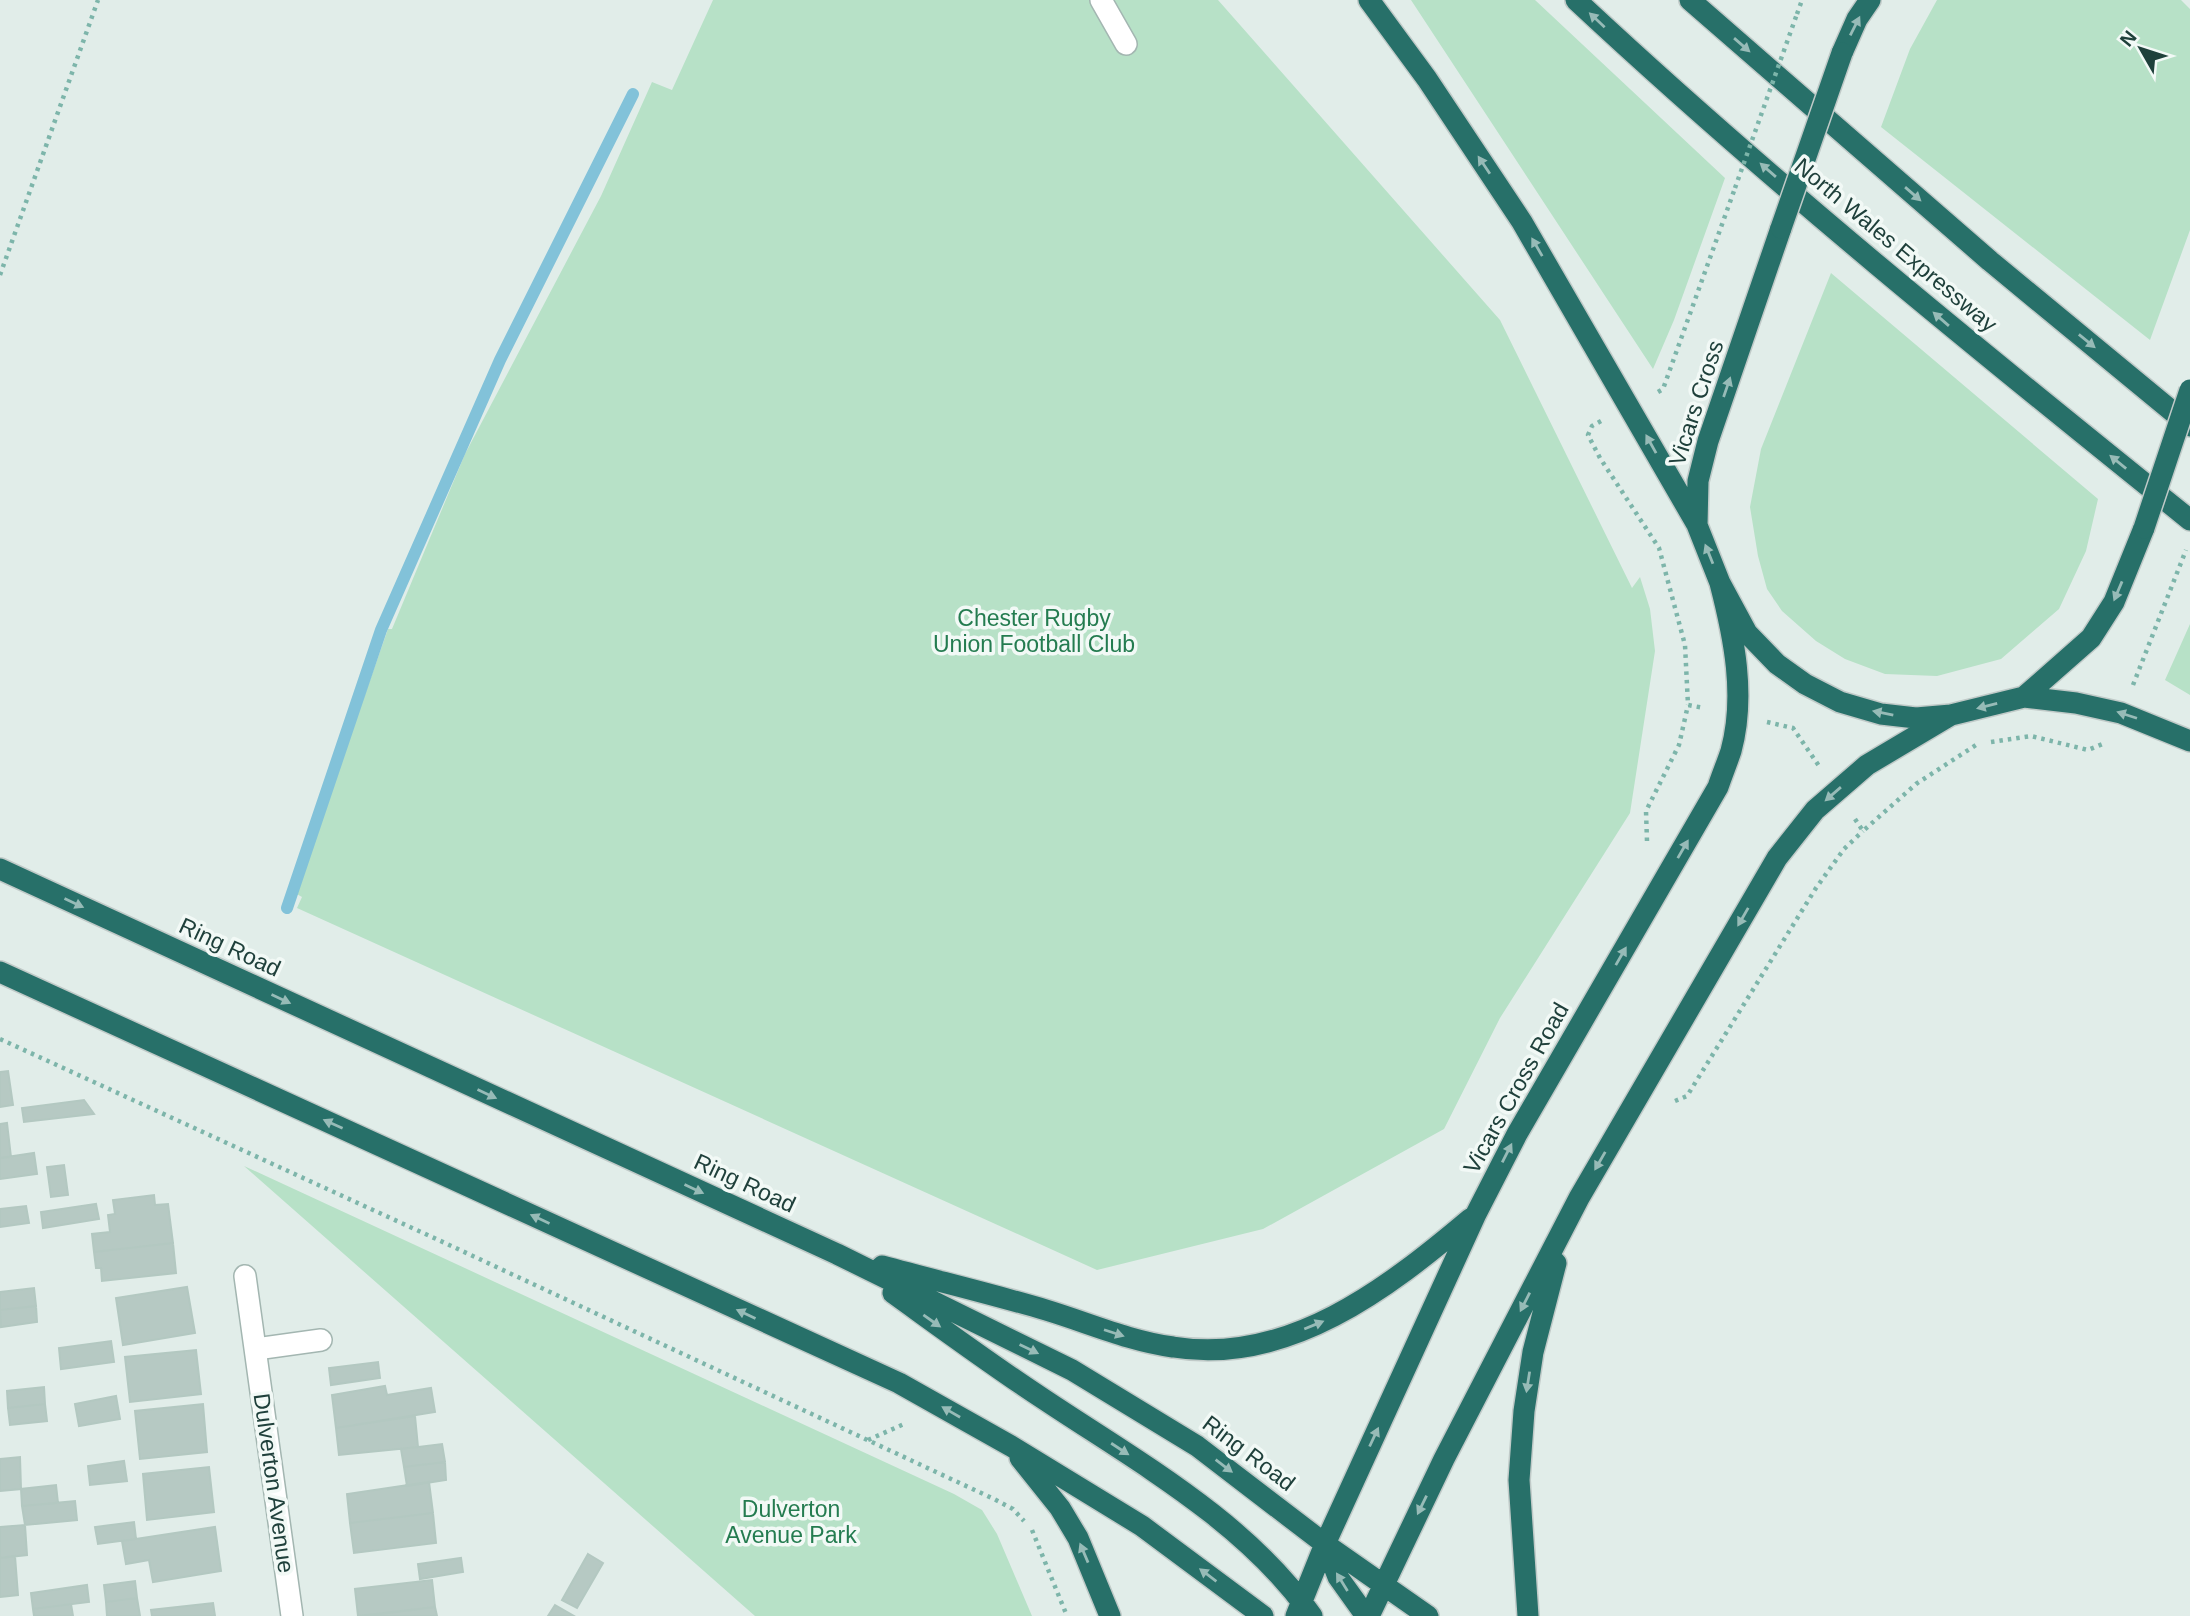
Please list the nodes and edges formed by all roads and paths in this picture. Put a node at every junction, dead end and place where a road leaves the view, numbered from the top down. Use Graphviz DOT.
graph roads {
  1 [pos="99,0"];
  2 [pos="1101,0"];
  3 [pos="1368,0"];
  4 [pos="1576,0"];
  5 [pos="1690,0"];
  6 [pos="1802,0"];
  7 [pos="1870,0"];
  8 [pos="1126,44"];
  9 [pos="0,275"];
  10 [pos="2190,390"];
  11 [pos="1630,406"];
  12 [pos="2190,426"];
  13 [pos="2190,520"];
  14 [pos="1697,525"];
  15 [pos="2183,559"];
  16 [pos="1720,583"];
  17 [pos="2024,697"];
  18 [pos="1688,705"];
  19 [pos="2121,713"];
  20 [pos="1736,715"];
  21 [pos="1951,715"];
  22 [pos="2190,741"];
  23 [pos="1990,742"];
  24 [pos="1977,744"];
  25 [pos="1836,792"];
  26 [pos="1863,831"];
  27 [pos="1647,852"];
  28 [pos="0,869"];
  29 [pos="0,972"];
  30 [pos="0,1040"];
  31 [pos="1622,1124"];
  32 [pos="1579,1198"];
  33 [pos="1476,1214"];
  34 [pos="836,1254"];
  35 [pos="245,1276"];
  36 [pos="321,1340"];
  37 [pos="256,1349"];
  38 [pos="1011,1446"];
  39 [pos="1325,1544"];
  40 [pos="1384,1584"];
  41 [pos="1303,1611"];
  42 [pos="292,1616"];
  43 [pos="1067,1616"];
  44 [pos="1110,1616"];
  45 [pos="1263,1616"];
  46 [pos="1368,1616"];
  47 [pos="1428,1616"];
  48 [pos="1528,1616"];
  1 -- 9 [label="path"];
  2 -- 8 [label="street"];
  11 -- 3 [label="highway, one-way"];
  13 -- 4 [label="highway, North Wales Expressway, one-way"];
  5 -- 12 [label="highway, one-way"];
  6 -- 11 [label="path, bridge"];
  14 -- 7 [label="highway, Vicars Cross, one-way, bridge"];
  10 -- 17 [label="highway, Vicars Cross, one-way, bridge"];
  14 -- 11 [label="highway, one-way"];
  11 -- 18 [label="path"];
  16 -- 14 [label="highway, Vicars Cross, one-way"];
  15 -- 19 [label="path"];
  16 -- 20 [label="highway, Vicars Cross Road"];
  21 -- 16 [label="highway, Vicars Cross, one-way"];
  17 -- 19 [label="highway"];
  17 -- 21 [label="highway, Vicars Cross, one-way"];
  18 -- 20 [label="path"];
  18 -- 27 [label="path"];
  22 -- 19 [label="highway, one-way"];
  19 -- 23 [label="path"];
  20 -- 25 [label="path"];
  33 -- 20 [label="highway, Vicars Cross Road, one-way"];
  21 -- 25 [label="highway"];
  24 -- 26 [label="path"];
  25 -- 26 [label="path"];
  25 -- 31 [label="highway, one-way"];
  26 -- 31 [label="path"];
  28 -- 34 [label="highway, Ring Road, one-way"];
  38 -- 29 [label="highway, one-way"];
  30 -- 43 [label="path"];
  31 -- 32 [label="highway, one-way"];
  32 -- 40 [label="highway, one-way"];
  32 -- 48 [label="highway, one-way"];
  34 -- 33 [label="highway, one-way"];
  39 -- 33 [label="highway, Vicars Cross Road, one-way"];
  34 -- 39 [label="highway, Ring Road, one-way"];
  34 -- 41 [label="highway, one-way"];
  35 -- 37 [label="street, Dulverton Avenue"];
  36 -- 37 [label="street"];
  37 -- 42 [label="street, Dulverton Avenue"];
  44 -- 38 [label="highway, one-way"];
  45 -- 38 [label="highway, one-way"];
  39 -- 40 [label="highway, Ring Road"];
  39 -- 41 [label="highway, Vicars Cross Road"];
  46 -- 39 [label="highway, one-way"];
  40 -- 46 [label="highway"];
  40 -- 47 [label="highway, Ring Road"];
}
